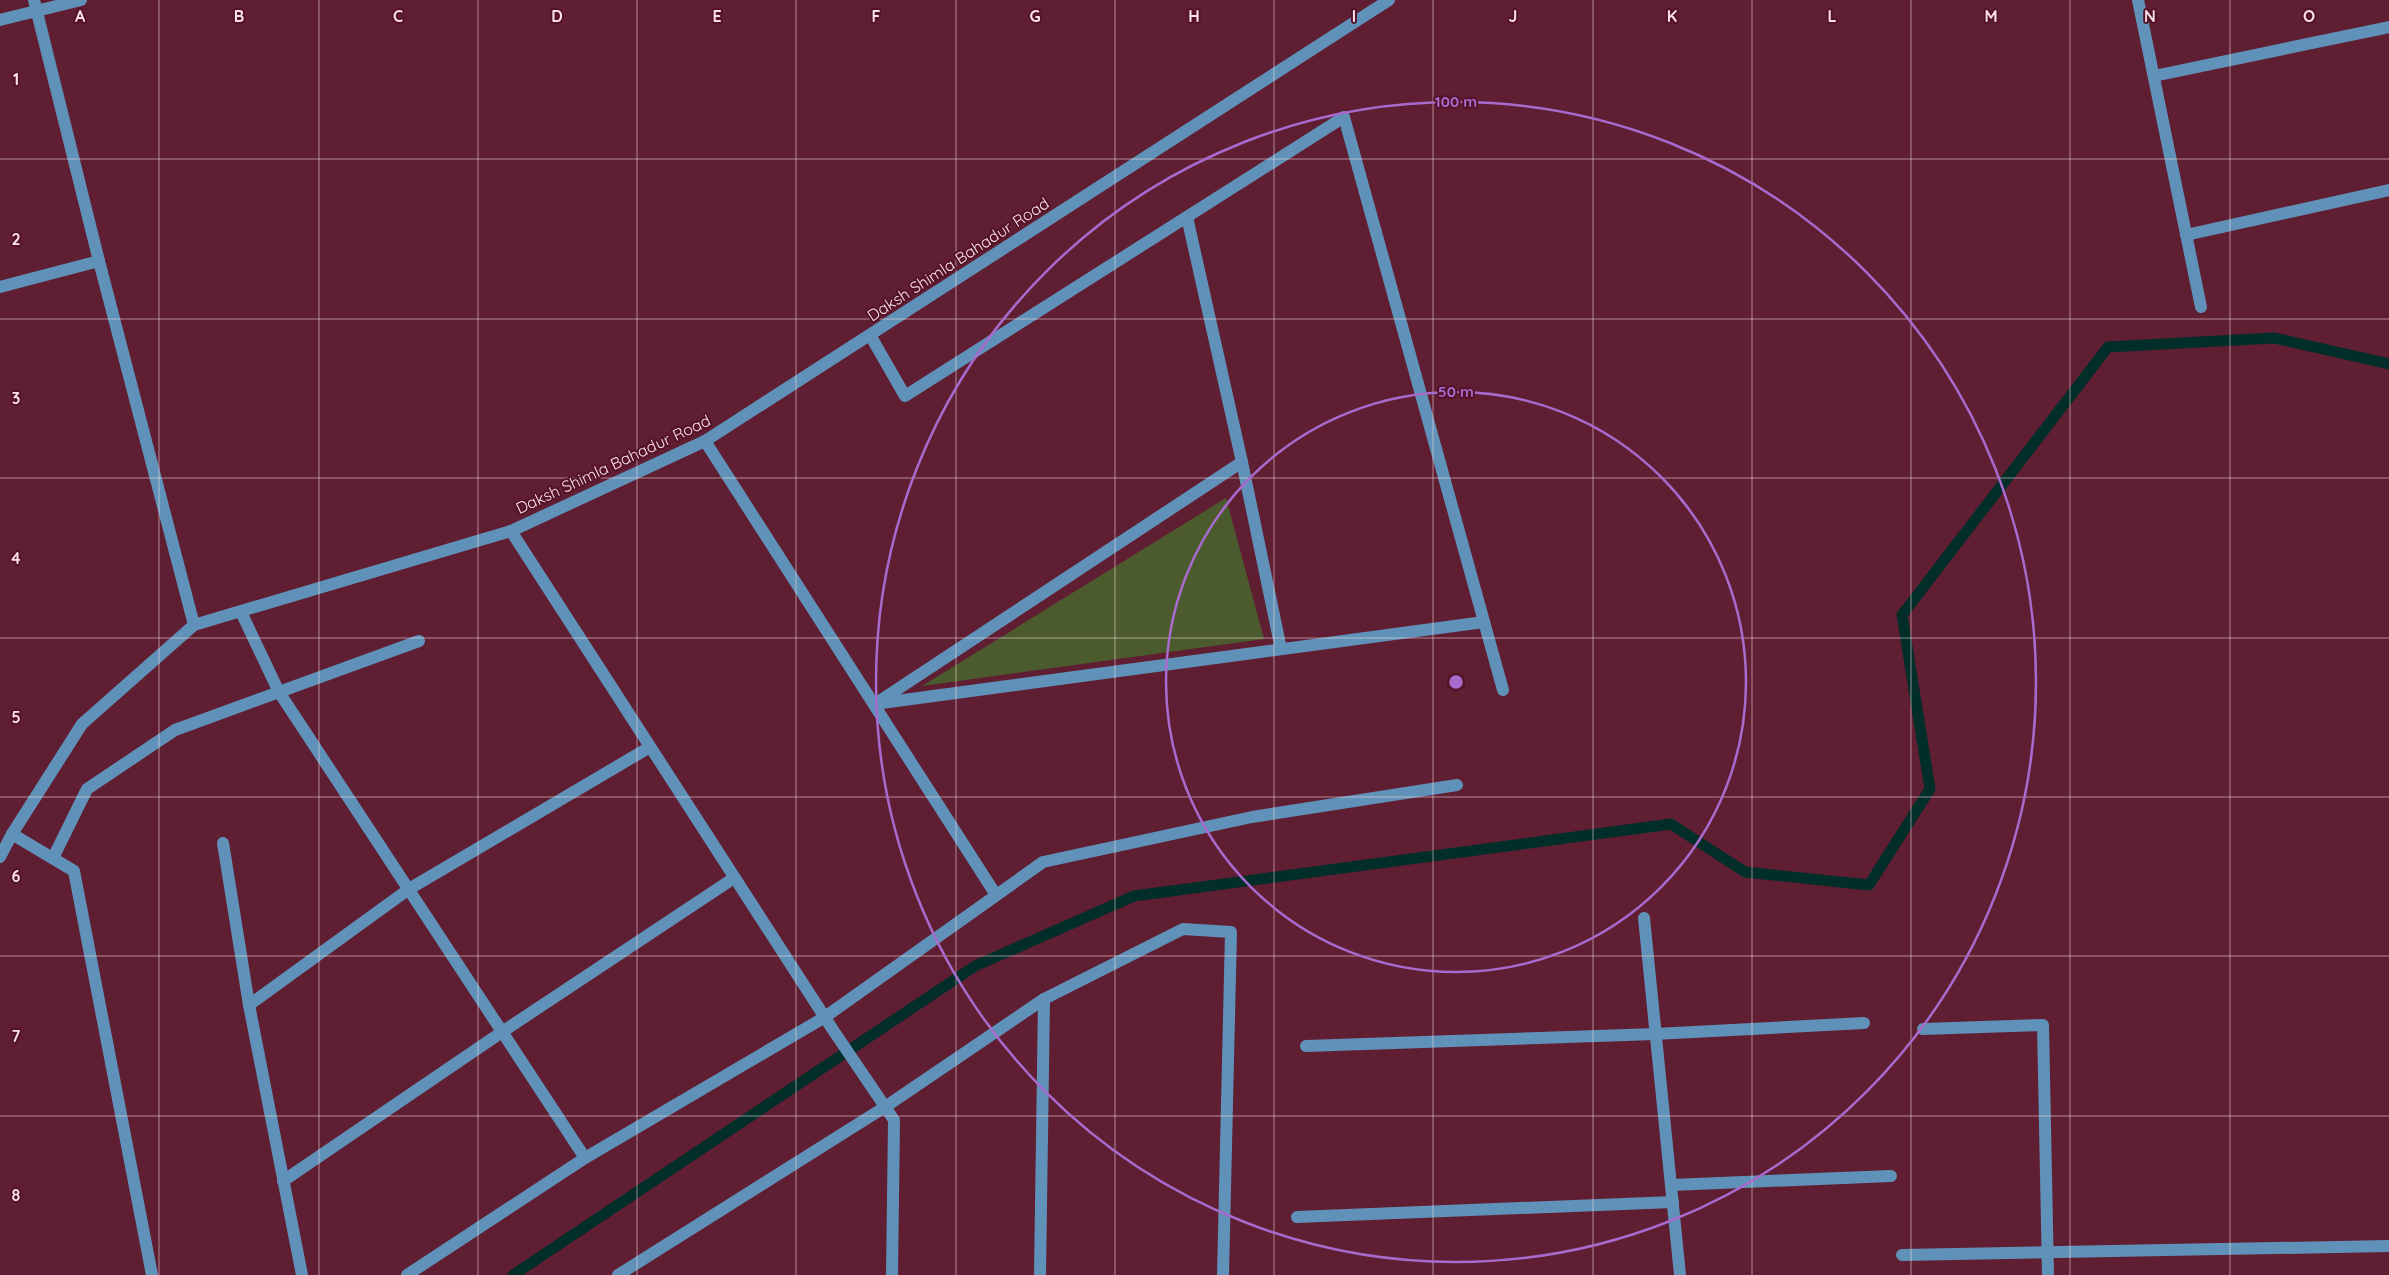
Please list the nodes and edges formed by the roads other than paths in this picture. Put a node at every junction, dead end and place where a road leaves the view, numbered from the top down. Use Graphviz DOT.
graph roads {
  1 [pos="81,0"];
  2 [pos="1389,0"];
  3 [pos="2138,0"];
  4 [pos="36,6"];
  5 [pos="0,20"];
  6 [pos="2389,27"];
  7 [pos="2154,76"];
  8 [pos="2389,190"];
  9 [pos="1187,217"];
  10 [pos="2186,234"];
  11 [pos="99,261"];
  12 [pos="0,287"];
  13 [pos="2201,307"];
  14 [pos="870,335"];
  15 [pos="705,441"];
  16 [pos="1242,462"];
  17 [pos="510,531"];
  18 [pos="240,612"];
  19 [pos="1484,622"];
  20 [pos="194,625"];
  21 [pos="419,641"];
  22 [pos="1281,649"];
  23 [pos="1503,690"];
  24 [pos="279,692"];
  25 [pos="874,704"];
  26 [pos="650,747"];
  27 [pos="1457,785"];
  28 [pos="12,834"];
  29 [pos="223,843"];
  30 [pos="0,858"];
  31 [pos="53,858"];
  32 [pos="734,878"];
  33 [pos="409,889"];
  34 [pos="996,895"];
  35 [pos="1644,918"];
  36 [pos="1044,999"];
  37 [pos="249,1005"];
  38 [pos="825,1017"];
  39 [pos="1864,1023"];
  40 [pos="1923,1029"];
  41 [pos="502,1032"];
  42 [pos="1655,1034"];
  43 [pos="1306,1046"];
  44 [pos="885,1106"];
  45 [pos="586,1158"];
  46 [pos="1891,1176"];
  47 [pos="284,1181"];
  48 [pos="1671,1186"];
  49 [pos="1672,1202"];
  50 [pos="1297,1217"];
  51 [pos="2389,1246"];
  52 [pos="2048,1253"];
  53 [pos="1902,1255"];
  54 [pos="152,1275"];
  55 [pos="302,1275"];
  56 [pos="407,1275"];
  57 [pos="618,1275"];
  58 [pos="892,1275"];
  59 [pos="1040,1275"];
  60 [pos="1223,1275"];
  61 [pos="1680,1275"];
  62 [pos="2048,1275"];
  1 -- 4 [label="street"];
  2 -- 14 [label="street, Daksh Shimla Bahadur Road"];
  3 -- 7 [label="street"];
  4 -- 5 [label="street"];
  4 -- 11 [label="street"];
  6 -- 7 [label="street"];
  7 -- 10 [label="street"];
  8 -- 10 [label="street"];
  9 -- 14 [label="street"];
  9 -- 16 [label="street"];
  9 -- 19 [label="street"];
  10 -- 13 [label="street"];
  11 -- 12 [label="street"];
  11 -- 20 [label="street"];
  14 -- 15 [label="street, Daksh Shimla Bahadur Road"];
  15 -- 17 [label="street, Daksh Shimla Bahadur Road"];
  15 -- 25 [label="street"];
  16 -- 22 [label="street"];
  16 -- 25 [label="street"];
  17 -- 18 [label="street, Daksh Shimla Bahadur Road"];
  17 -- 26 [label="street"];
  18 -- 20 [label="street, Daksh Shimla Bahadur Road"];
  18 -- 24 [label="street"];
  19 -- 22 [label="street"];
  19 -- 23 [label="street"];
  20 -- 28 [label="street, Daksh Shimla Bahadur Road"];
  21 -- 24 [label="street"];
  22 -- 25 [label="street"];
  24 -- 31 [label="street"];
  24 -- 33 [label="street"];
  25 -- 34 [label="street"];
  26 -- 32 [label="street"];
  26 -- 33 [label="street"];
  27 -- 34 [label="street"];
  28 -- 30 [label="street, Daksh Shimla Bahadur Road"];
  28 -- 31 [label="street"];
  29 -- 37 [label="street"];
  31 -- 54 [label="street"];
  32 -- 38 [label="street"];
  32 -- 41 [label="street"];
  33 -- 37 [label="street"];
  33 -- 41 [label="street"];
  34 -- 38 [label="street"];
  35 -- 42 [label="street"];
  36 -- 44 [label="street"];
  36 -- 59 [label="street"];
  36 -- 60 [label="street"];
  37 -- 47 [label="street"];
  38 -- 44 [label="street"];
  38 -- 45 [label="street"];
  39 -- 42 [label="street"];
  40 -- 52 [label="street"];
  41 -- 45 [label="street"];
  41 -- 47 [label="street"];
  42 -- 43 [label="street"];
  42 -- 48 [label="street"];
  44 -- 57 [label="street"];
  44 -- 58 [label="street"];
  45 -- 56 [label="street"];
  46 -- 48 [label="street"];
  47 -- 55 [label="street"];
  48 -- 49 [label="street"];
  49 -- 50 [label="street"];
  49 -- 61 [label="street"];
  51 -- 52 [label="street"];
  52 -- 53 [label="street"];
  52 -- 62 [label="street"];
}
